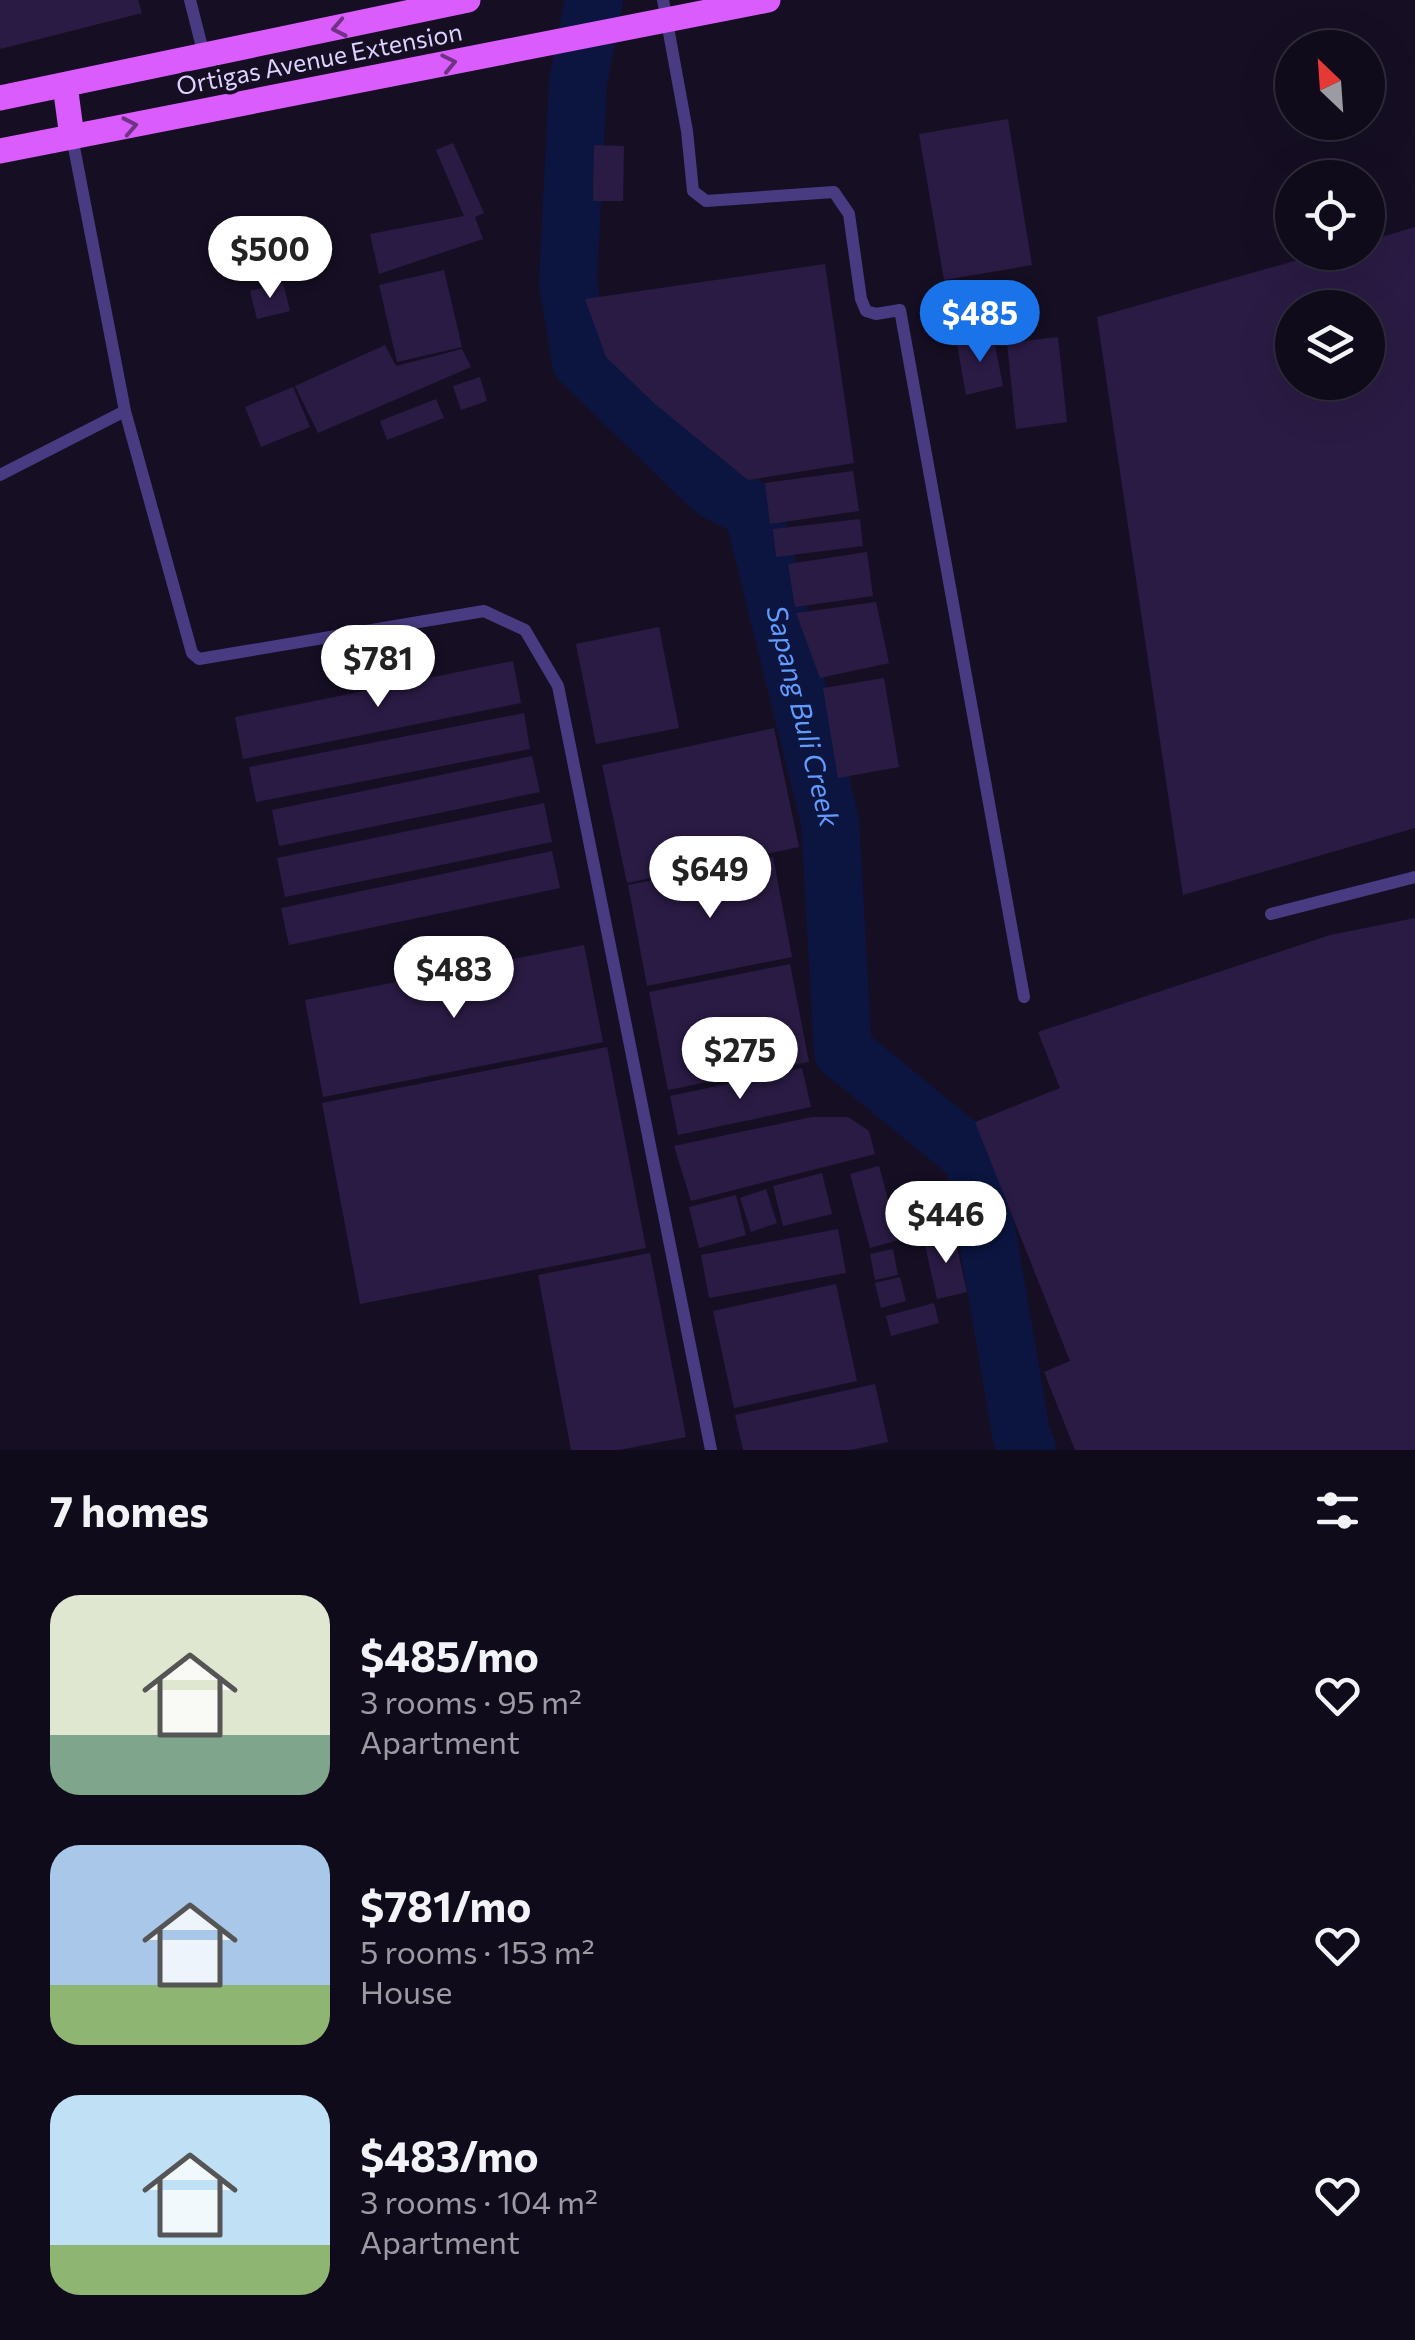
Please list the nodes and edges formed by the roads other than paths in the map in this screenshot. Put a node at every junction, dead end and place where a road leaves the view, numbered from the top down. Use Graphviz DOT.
graph roads {
  1 [pos="190,0"];
  2 [pos="768,0"];
  3 [pos="462,1"];
  4 [pos="665,11"];
  5 [pos="204,55"];
  6 [pos="64,85"];
  7 [pos="0,98"];
  8 [pos="72,137"];
  9 [pos="0,151"];
  10 [pos="125,411"];
  11 [pos="0,474"];
  12 [pos="1415,877"];
  13 [pos="1271,914"];
  14 [pos="1024,997"];
  15 [pos="711,1450"];
  1 -- 5 [label="lane"];
  2 -- 4 [label="main road, Ortigas Avenue Extension"];
  3 -- 5 [label="main road, Ortigas Avenue Extension, one-way"];
  8 -- 4 [label="main road, Ortigas Avenue Extension, one-way"];
  4 -- 14 [label="lane"];
  5 -- 6 [label="main road, Ortigas Avenue Extension"];
  6 -- 7 [label="main road, Ortigas Avenue Extension"];
  6 -- 8 [label="main road"];
  8 -- 9 [label="main road, Ortigas Avenue Extension"];
  8 -- 10 [label="lane"];
  10 -- 11 [label="lane"];
  10 -- 15 [label="lane"];
  12 -- 13 [label="lane"];
}
